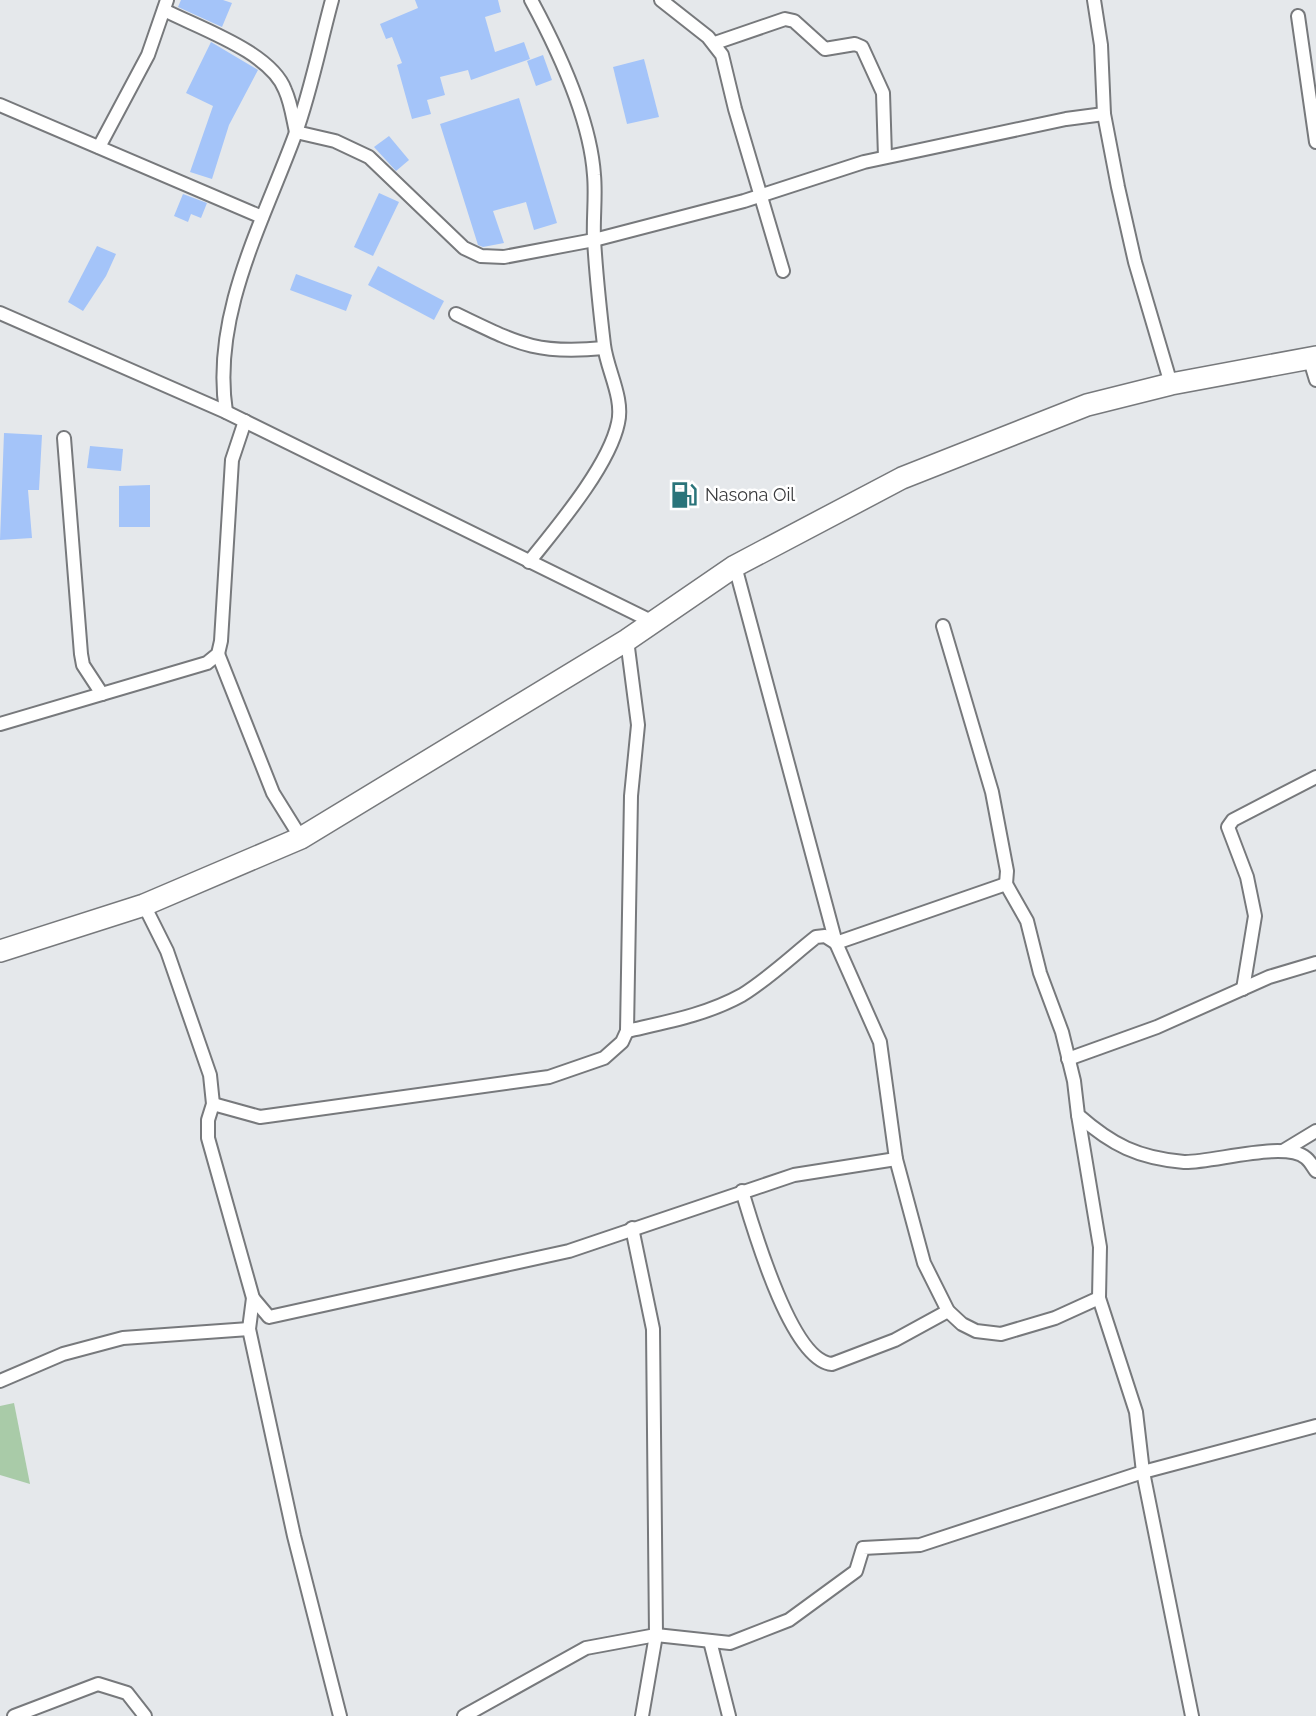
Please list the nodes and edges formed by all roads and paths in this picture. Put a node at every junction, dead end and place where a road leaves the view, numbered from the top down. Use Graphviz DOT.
graph roads {
  1 [pos="332,0"];
  2 [pos="531,0"];
  3 [pos="661,0"];
  4 [pos="1094,0"];
  5 [pos="166,5"];
  6 [pos="1298,16"];
  7 [pos="715,44"];
  8 [pos="0,105"];
  9 [pos="1104,114"];
  10 [pos="296,132"];
  11 [pos="1316,142"];
  12 [pos="99,147"];
  13 [pos="885,157"];
  14 [pos="761,195"];
  15 [pos="262,217"];
  16 [pos="594,240"];
  17 [pos="783,271"];
  18 [pos="0,313"];
  19 [pos="456,314"];
  20 [pos="604,348"];
  21 [pos="1313,357"];
  22 [pos="1316,380"];
  23 [pos="1171,384"];
  24 [pos="226,412"];
  25 [pos="245,421"];
  26 [pos="64,438"];
  27 [pos="529,562"];
  28 [pos="735,566"];
  29 [pos="653,622"];
  30 [pos="943,626"];
  31 [pos="627,640"];
  32 [pos="218,654"];
  33 [pos="102,694"];
  34 [pos="0,724"];
  35 [pos="1316,777"];
  36 [pos="301,838"];
  37 [pos="1006,884"];
  38 [pos="145,905"];
  39 [pos="836,943"];
  40 [pos="0,951"];
  41 [pos="1316,963"];
  42 [pos="1243,989"];
  43 [pos="627,1031"];
  44 [pos="1068,1059"];
  45 [pos="213,1104"];
  46 [pos="1078,1115"];
  47 [pos="1316,1131"];
  48 [pos="1283,1151"];
  49 [pos="897,1159"];
  50 [pos="1316,1171"];
  51 [pos="742,1191"];
  52 [pos="632,1228"];
  53 [pos="253,1298"];
  54 [pos="1099,1298"];
  55 [pos="948,1311"];
  56 [pos="249,1329"];
  57 [pos="0,1381"];
  58 [pos="1316,1426"];
  59 [pos="1143,1472"];
  60 [pos="656,1635"];
  61 [pos="710,1641"];
  62 [pos="14,1716"];
  63 [pos="145,1716"];
  64 [pos="340,1716"];
  65 [pos="464,1716"];
  66 [pos="642,1716"];
  67 [pos="729,1716"];
  68 [pos="1192,1716"];
  1 -- 10 [label="street"];
  2 -- 16 [label="street"];
  3 -- 7 [label="street"];
  4 -- 9 [label="street"];
  5 -- 10 [label="street"];
  5 -- 12 [label="street"];
  6 -- 11 [label="street"];
  7 -- 13 [label="street"];
  7 -- 14 [label="street"];
  8 -- 12 [label="street"];
  9 -- 13 [label="street"];
  9 -- 23 [label="street"];
  10 -- 15 [label="street"];
  10 -- 16 [label="street"];
  12 -- 15 [label="street"];
  13 -- 14 [label="street"];
  14 -- 16 [label="street"];
  14 -- 17 [label="street"];
  15 -- 24 [label="street"];
  16 -- 20 [label="street"];
  18 -- 24 [label="street"];
  19 -- 20 [label="street"];
  20 -- 27 [label="street"];
  21 -- 22 [label="street"];
  21 -- 23 [label="main road"];
  23 -- 28 [label="main road"];
  24 -- 25 [label="street"];
  25 -- 27 [label="street"];
  25 -- 32 [label="street"];
  26 -- 33 [label="street"];
  27 -- 29 [label="street"];
  28 -- 29 [label="main road"];
  28 -- 39 [label="street"];
  29 -- 31 [label="main road"];
  30 -- 37 [label="street"];
  31 -- 36 [label="main road"];
  31 -- 43 [label="street"];
  32 -- 33 [label="street"];
  32 -- 36 [label="street"];
  33 -- 34 [label="street"];
  35 -- 42 [label="street"];
  36 -- 38 [label="main road"];
  37 -- 39 [label="street"];
  37 -- 44 [label="street"];
  38 -- 40 [label="main road"];
  38 -- 45 [label="street"];
  39 -- 43 [label="street"];
  39 -- 49 [label="street"];
  41 -- 42 [label="street"];
  42 -- 44 [label="street"];
  43 -- 45 [label="street"];
  44 -- 46 [label="street"];
  45 -- 53 [label="street"];
  46 -- 48 [label="street"];
  46 -- 54 [label="street"];
  47 -- 48 [label="street"];
  48 -- 50 [label="street"];
  49 -- 51 [label="street"];
  49 -- 55 [label="street"];
  51 -- 52 [label="street"];
  51 -- 55 [label="street"];
  52 -- 53 [label="street"];
  52 -- 60 [label="street"];
  53 -- 56 [label="street"];
  54 -- 55 [label="street"];
  54 -- 59 [label="street"];
  56 -- 57 [label="street"];
  56 -- 64 [label="street"];
  58 -- 59 [label="street"];
  59 -- 61 [label="street"];
  59 -- 68 [label="street"];
  60 -- 61 [label="street"];
  60 -- 65 [label="street"];
  60 -- 66 [label="street"];
  61 -- 67 [label="street"];
  62 -- 63 [label="street"];
}
